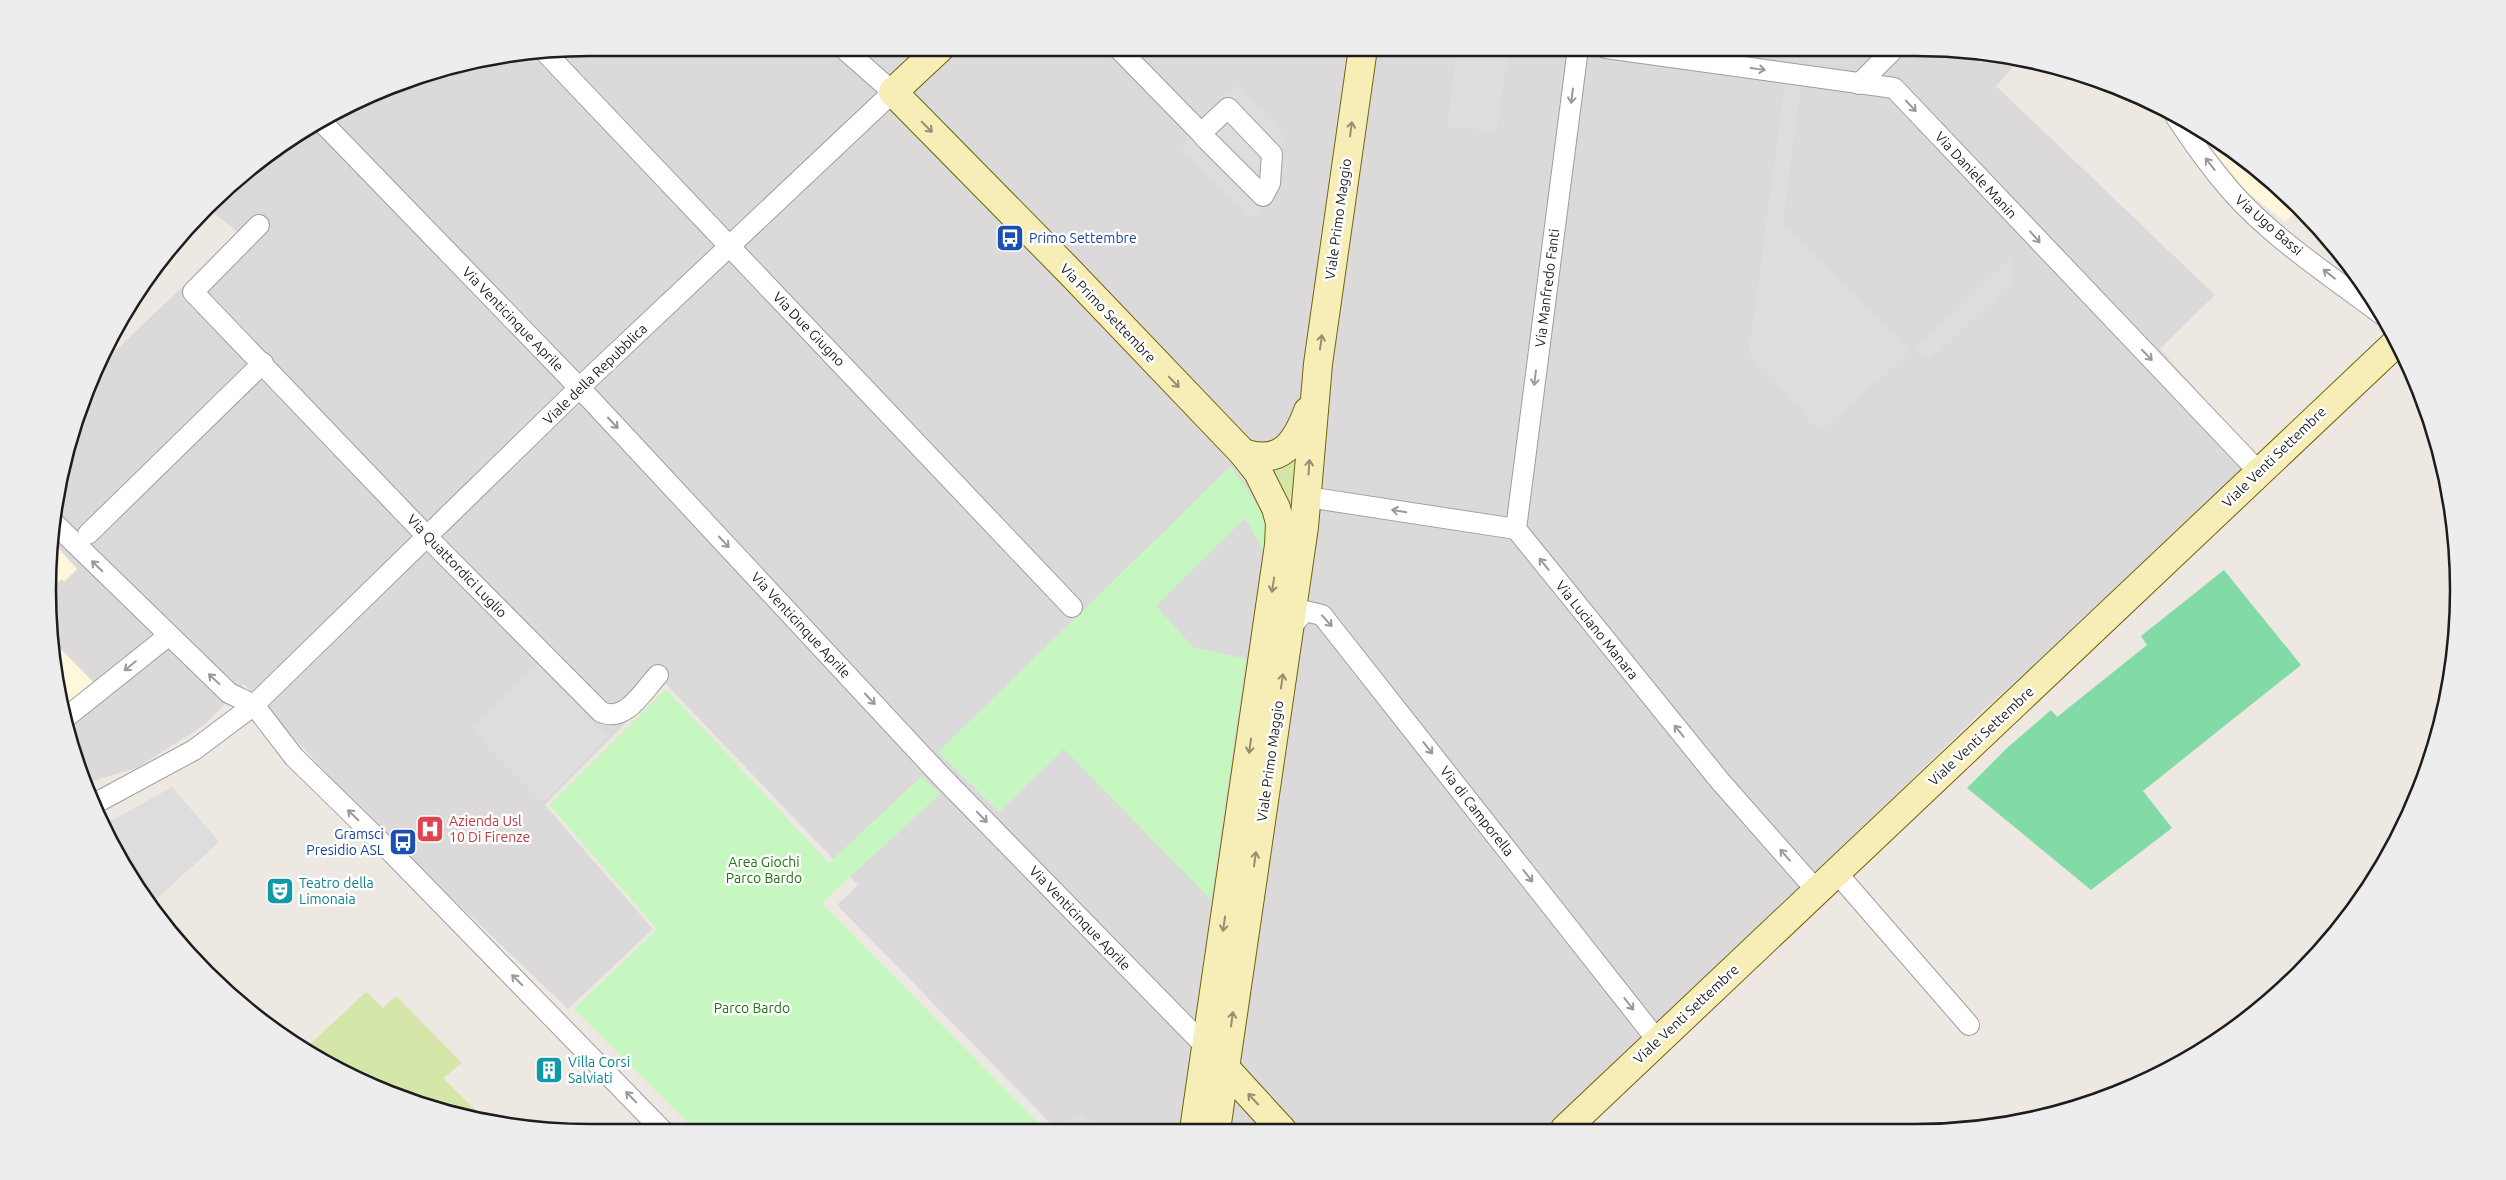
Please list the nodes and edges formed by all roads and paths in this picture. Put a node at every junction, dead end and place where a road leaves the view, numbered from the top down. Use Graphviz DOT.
graph roads {
  1 [pos="852,56"];
  2 [pos="931,56"];
  3 [pos="1126,56"];
  4 [pos="1362,56"];
  5 [pos="1577,56"];
  6 [pos="1662,56"];
  7 [pos="1887,56"];
  8 [pos="550,58"];
  9 [pos="1859,84"];
  10 [pos="893,92"];
  11 [pos="326,126"];
  12 [pos="2183,128"];
  13 [pos="1201,133"];
  14 [pos="259,226"];
  15 [pos="730,246"];
  16 [pos="2365,302"];
  17 [pos="2391,347"];
  18 [pos="263,363"];
  19 [pos="579,388"];
  20 [pos="1315,390"];
  21 [pos="1243,453"];
  22 [pos="2259,472"];
  23 [pos="1307,497"];
  24 [pos="60,528"];
  25 [pos="1516,529"];
  26 [pos="88,534"];
  27 [pos="427,537"];
  28 [pos="1280,537"];
  29 [pos="1072,606"];
  30 [pos="1289,629"];
  31 [pos="168,636"];
  32 [pos="658,675"];
  33 [pos="254,705"];
  34 [pos="71,714"];
  35 [pos="100,801"];
  36 [pos="1836,872"];
  37 [pos="1817,891"];
  38 [pos="1970,1025"];
  39 [pos="1657,1040"];
  40 [pos="1206,1047"];
  41 [pos="1225,1068"];
  42 [pos="656,1124"];
  43 [pos="1195,1124"];
  44 [pos="1217,1124"];
  45 [pos="1276,1124"];
  46 [pos="1570,1124"];
  1 -- 10 [label="street, Via Primo Settembre"];
  2 -- 10 [label="main road, Viale della Repubblica"];
  3 -- 13 [label="street"];
  20 -- 4 [label="main road, Viale Primo Maggio, one-way"];
  5 -- 25 [label="street, Via Manfredo Fanti, one-way"];
  6 -- 9 [label="street, Via Daniele Manin, one-way"];
  7 -- 9 [label="street"];
  8 -- 15 [label="street, Via Due Giugno"];
  9 -- 22 [label="street, Via Daniele Manin, one-way"];
  10 -- 15 [label="street, Viale della Repubblica"];
  10 -- 21 [label="main road, Via Primo Settembre, one-way"];
  11 -- 19 [label="street, Via Venticinque Aprile"];
  16 -- 12 [label="street, Via Ugo Bassi, one-way"];
  14 -- 18 [label="street, Via Quattordici Luglio"];
  15 -- 19 [label="street, Viale della Repubblica"];
  15 -- 29 [label="street, Via Due Giugno"];
  17 -- 22 [label="main road, Viale Venti Settembre"];
  18 -- 26 [label="street"];
  18 -- 27 [label="street, Via Quattordici Luglio"];
  19 -- 27 [label="street, Viale della Repubblica"];
  19 -- 40 [label="street, Via Venticinque Aprile, one-way"];
  20 -- 21 [label="main road, Viale Primo Maggio"];
  23 -- 20 [label="main road, Viale Primo Maggio, one-way"];
  21 -- 28 [label="main road, Via Primo Settembre"];
  22 -- 36 [label="main road, Viale Venti Settembre"];
  25 -- 23 [label="street, one-way"];
  23 -- 30 [label="main road, Viale Primo Maggio"];
  31 -- 24 [label="street, one-way"];
  37 -- 25 [label="street, Via Luciano Manara, one-way"];
  27 -- 32 [label="street, Via Quattordici Luglio"];
  27 -- 33 [label="street, Viale della Repubblica"];
  28 -- 40 [label="main road, Viale Primo Maggio, one-way"];
  30 -- 39 [label="street, Via di Camporella, one-way"];
  41 -- 30 [label="main road, Viale Primo Maggio, one-way"];
  33 -- 31 [label="street, one-way"];
  31 -- 34 [label="street, one-way"];
  33 -- 35 [label="street, Viale della Repubblica"];
  42 -- 33 [label="street, one-way"];
  36 -- 37 [label="main road, Viale Venti Settembre"];
  36 -- 38 [label="street"];
  37 -- 39 [label="main road, Viale Venti Settembre"];
  39 -- 46 [label="main road, Viale Venti Settembre"];
  40 -- 41 [label="main road, Via Venticinque Aprile"];
  40 -- 43 [label="main road, Viale Primo Maggio"];
  41 -- 44 [label="main road, Viale Primo Maggio"];
  45 -- 41 [label="main road, Via Venticinque Aprile, one-way"];
}
